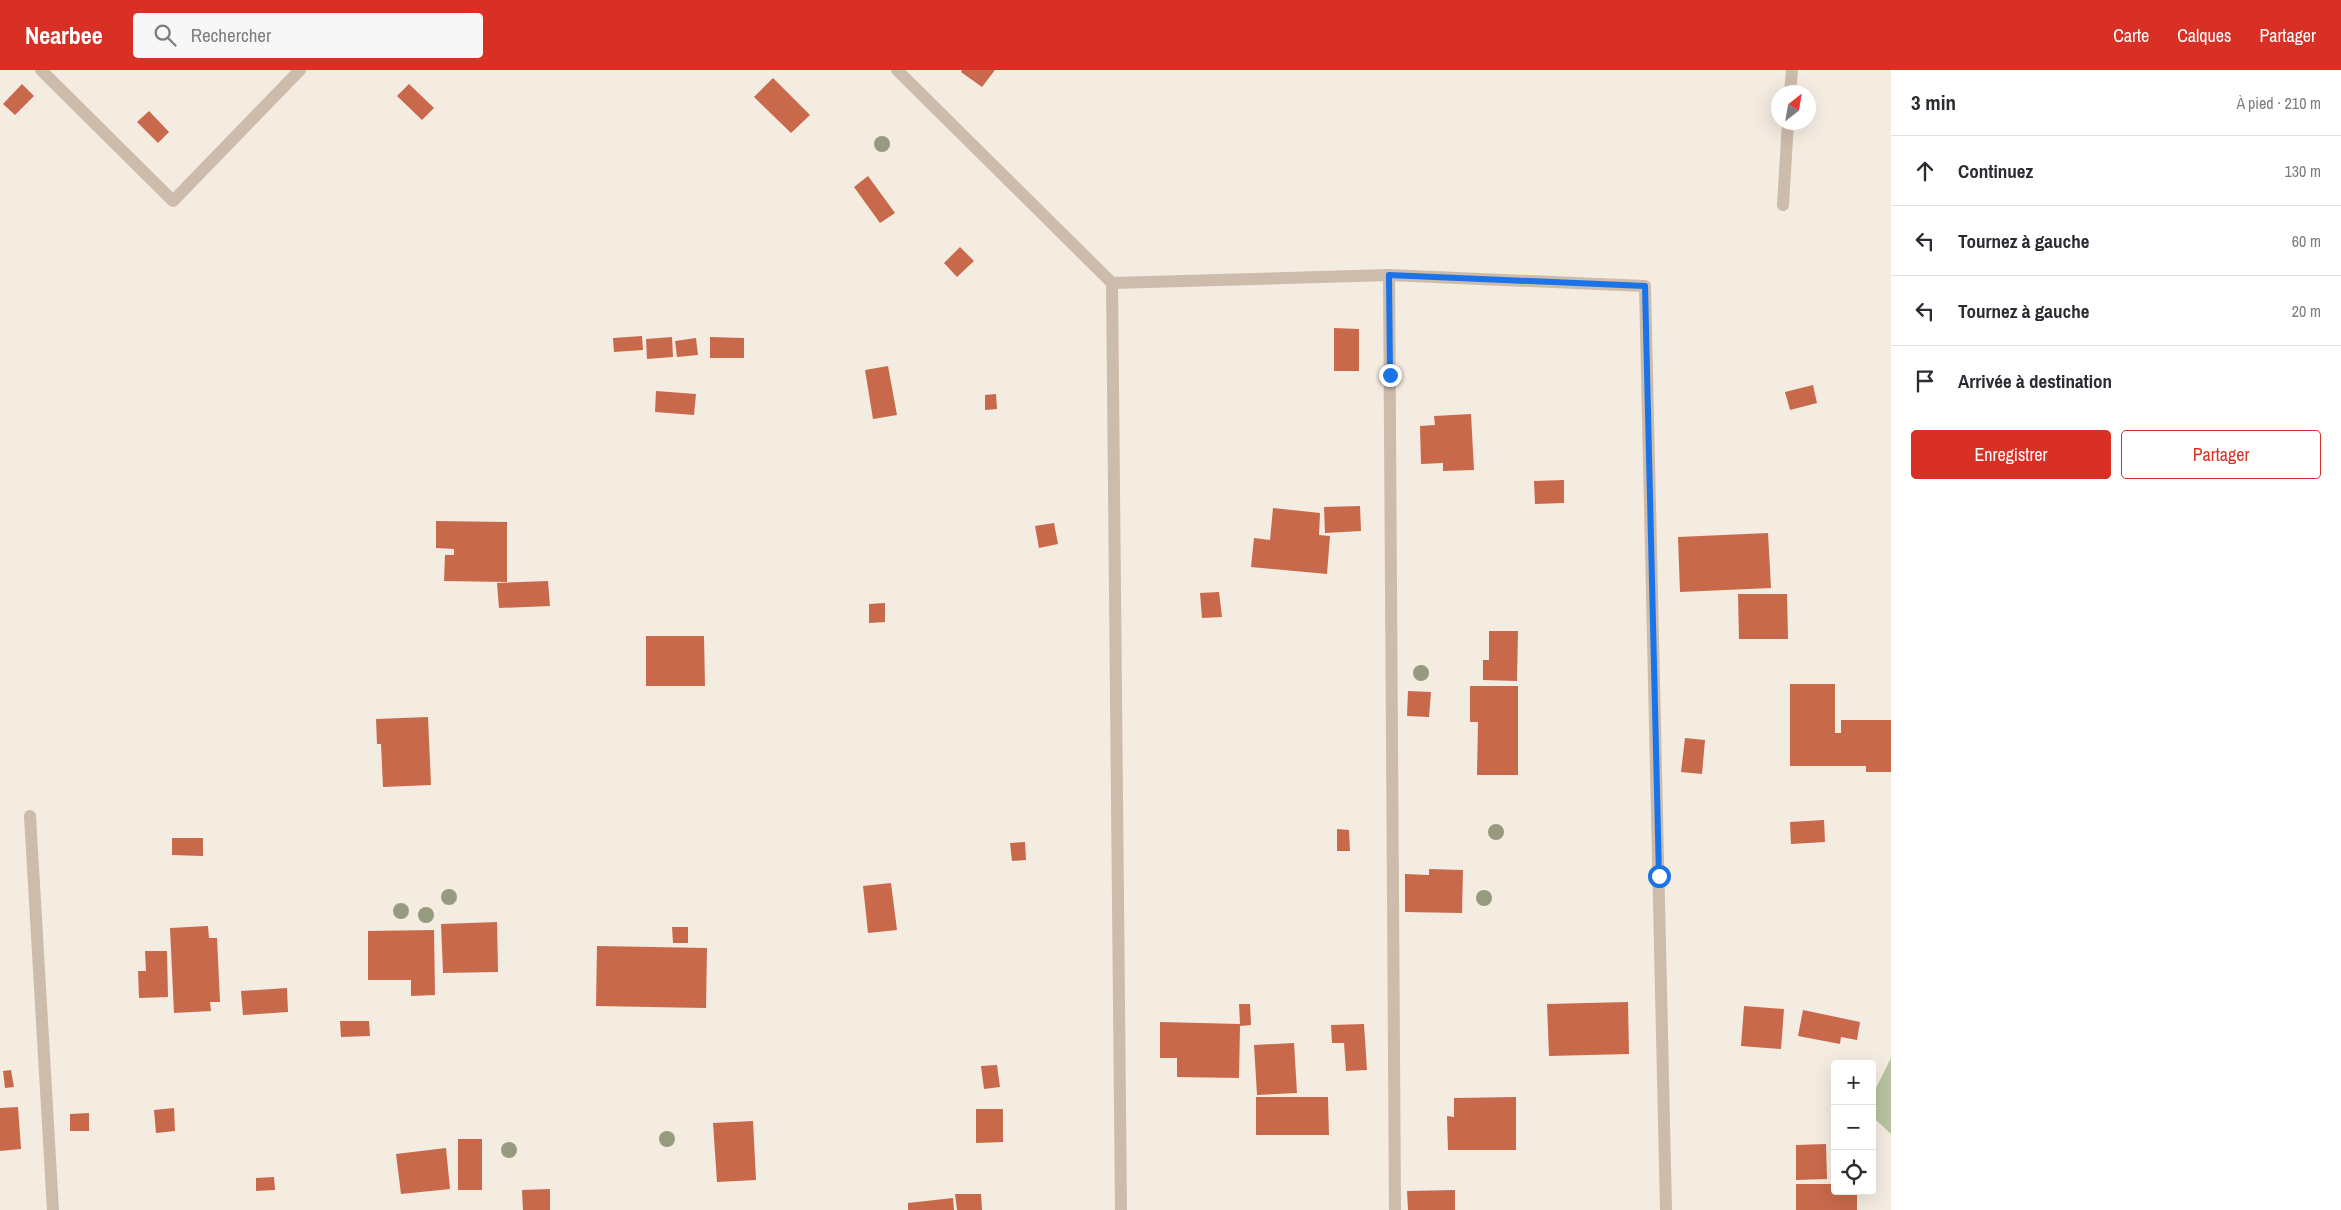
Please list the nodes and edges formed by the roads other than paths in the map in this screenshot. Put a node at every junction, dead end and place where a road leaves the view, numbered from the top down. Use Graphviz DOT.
graph roads {
  1 [pos="41,70"];
  2 [pos="300,70"];
  3 [pos="897,70"];
  4 [pos="1792,70"];
  5 [pos="1791,85"];
  6 [pos="1788,130"];
  7 [pos="1783,205"];
  8 [pos="1389,275"];
  9 [pos="1112,283"];
  10 [pos="30,816"];
  11 [pos="53,1210"];
  12 [pos="1121,1210"];
  13 [pos="1395,1210"];
  14 [pos="1666,1210"];
  1 -- 2 [label="street"];
  3 -- 9 [label="street"];
  4 -- 5 [label="street"];
  6 -- 7 [label="street"];
  8 -- 9 [label="street"];
  8 -- 13 [label="street"];
  8 -- 14 [label="street"];
  9 -- 12 [label="street"];
  10 -- 11 [label="street"];
}
